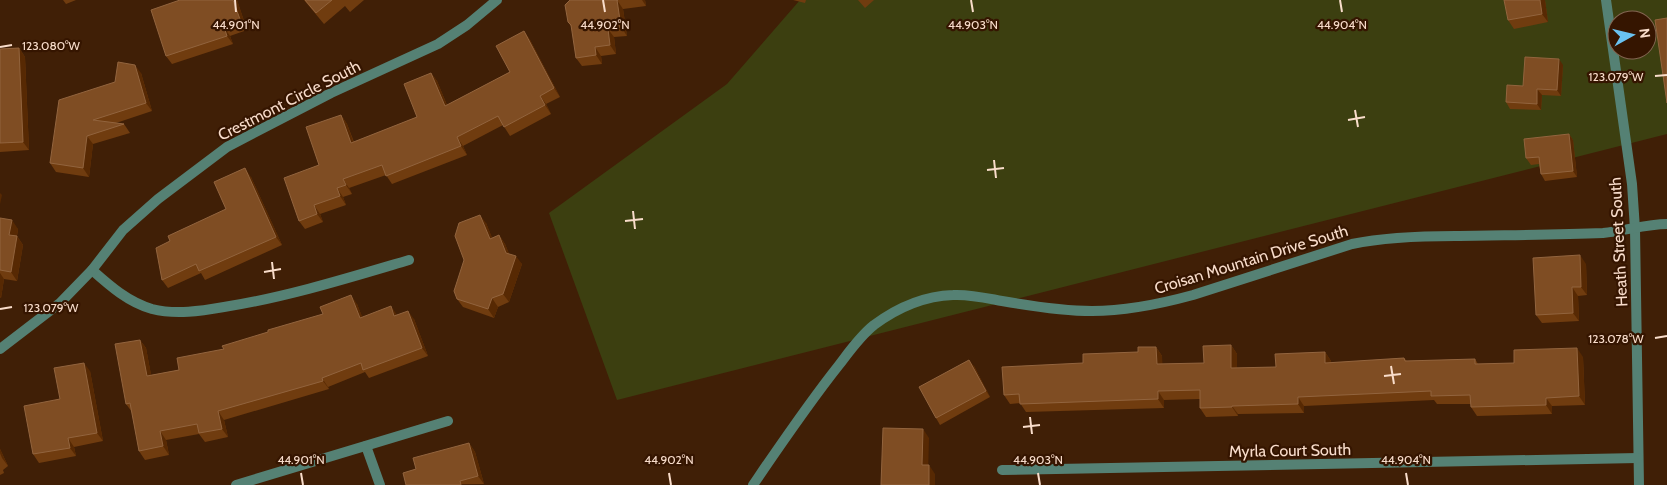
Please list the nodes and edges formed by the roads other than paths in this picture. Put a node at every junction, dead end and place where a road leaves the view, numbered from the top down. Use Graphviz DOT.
graph roads {
  1 [pos="497,0"];
  2 [pos="1606,0"];
  3 [pos="1667,224"];
  4 [pos="1635,229"];
  5 [pos="409,260"];
  6 [pos="92,270"];
  7 [pos="0,349"];
  8 [pos="448,422"];
  9 [pos="366,446"];
  10 [pos="1638,458"];
  11 [pos="1002,470"];
  12 [pos="236,485"];
  13 [pos="380,485"];
  14 [pos="753,485"];
  15 [pos="1639,485"];
  1 -- 6 [label="street, Crestmont Circle South"];
  2 -- 4 [label="street, Heath Street South"];
  3 -- 4 [label="street, Croisan Mountain Drive South"];
  4 -- 10 [label="street, Heath Street South"];
  4 -- 14 [label="street, Croisan Mountain Drive South"];
  5 -- 6 [label="street"];
  6 -- 7 [label="street, Crestmont Circle South"];
  8 -- 9 [label="street"];
  9 -- 12 [label="street"];
  9 -- 13 [label="street"];
  10 -- 11 [label="street, Myrla Court South"];
  10 -- 15 [label="street, Heath Street South"];
}
